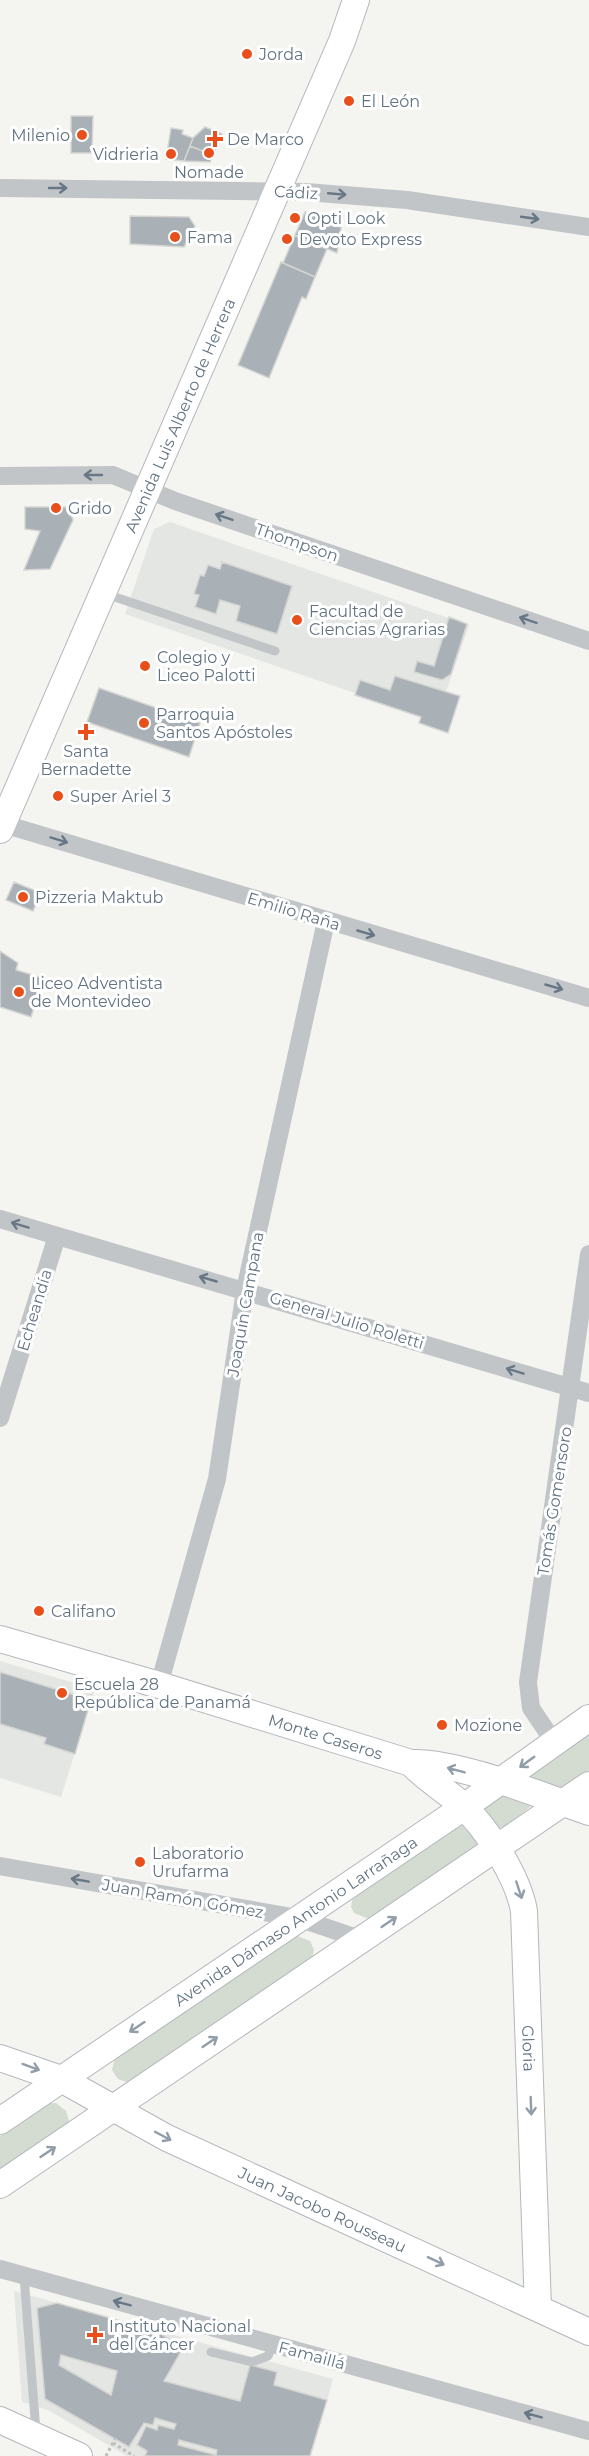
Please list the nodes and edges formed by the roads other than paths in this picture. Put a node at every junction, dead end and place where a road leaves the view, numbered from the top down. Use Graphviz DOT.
graph roads {
  1 [pos="356,0"];
  2 [pos="0,188"];
  3 [pos="278,190"];
  4 [pos="589,226"];
  5 [pos="0,476"];
  6 [pos="149,489"];
  7 [pos="103,593"];
  8 [pos="587,637"];
  9 [pos="275,651"];
  10 [pos="1,825"];
  11 [pos="326,921"];
  12 [pos="589,998"];
  13 [pos="0,1219"];
  14 [pos="57,1236"];
  15 [pos="589,1254"];
  16 [pos="245,1290"];
  17 [pos="571,1388"];
  18 [pos="589,1393"];
  19 [pos="0,1418"];
  20 [pos="0,1639"];
  21 [pos="159,1685"];
  22 [pos="589,1718"];
  23 [pos="554,1742"];
  24 [pos="411,1763"];
  25 [pos="500,1782"];
  26 [pos="589,1785"];
  27 [pos="563,1803"];
  28 [pos="464,1807"];
  29 [pos="589,1812"];
  30 [pos="497,1850"];
  31 [pos="0,1866"];
  32 [pos="298,1918"];
  33 [pos="363,1940"];
  34 [pos="0,2058"];
  35 [pos="61,2079"];
  36 [pos="112,2108"];
  37 [pos="0,2121"];
  38 [pos="0,2185"];
  39 [pos="0,2269"];
  40 [pos="24,2276"];
  41 [pos="538,2308"];
  42 [pos="589,2332"];
  43 [pos="273,2344"];
  44 [pos="212,2352"];
  45 [pos="0,2420"];
  46 [pos="589,2431"];
  47 [pos="37,2436"];
  48 [pos="79,2456"];
  1 -- 3 [label="street, Avenida Luis Alberto de Herrera"];
  2 -- 3 [label="street, Cádiz, one-way"];
  3 -- 4 [label="street, Cádiz, one-way"];
  3 -- 6 [label="street, Avenida Luis Alberto de Herrera"];
  6 -- 5 [label="street, Thompson, one-way"];
  6 -- 7 [label="street, Avenida Luis Alberto de Herrera"];
  8 -- 6 [label="street, Thompson, one-way"];
  7 -- 9 [label="lane"];
  7 -- 10 [label="street, Avenida Luis Alberto de Herrera"];
  10 -- 11 [label="street, Emilio Raña, one-way"];
  11 -- 12 [label="street, Emilio Raña, one-way"];
  11 -- 16 [label="street, Joaquín Campana"];
  14 -- 13 [label="street, General Julio Roletti, one-way"];
  16 -- 14 [label="street, General Julio Roletti, one-way"];
  14 -- 19 [label="street, Echeandía"];
  15 -- 17 [label="street, Tomás Gomensoro"];
  17 -- 16 [label="street, General Julio Roletti, one-way"];
  16 -- 21 [label="street, Joaquín Campana"];
  17 -- 18 [label="street, General Julio Roletti"];
  17 -- 23 [label="street, Tomás Gomensoro"];
  20 -- 21 [label="street, Monte Caseros"];
  21 -- 24 [label="street, Monte Caseros"];
  22 -- 23 [label="street, Avenida Dámaso Antonio Larrañaga"];
  23 -- 25 [label="street, Avenida Dámaso Antonio Larrañaga, one-way"];
  25 -- 24 [label="street, Monte Caseros, one-way"];
  24 -- 28 [label="street, Monte Caseros"];
  25 -- 27 [label="street, Monte Caseros"];
  25 -- 28 [label="street, Avenida Dámaso Antonio Larrañaga"];
  26 -- 27 [label="street"];
  27 -- 29 [label="street, Monte Caseros"];
  27 -- 30 [label="street"];
  28 -- 30 [label="street, Gloria"];
  28 -- 32 [label="street, Avenida Dámaso Antonio Larrañaga"];
  33 -- 30 [label="street, one-way"];
  30 -- 41 [label="street, Gloria, one-way"];
  32 -- 31 [label="street, Juan Ramón Gómez, one-way"];
  32 -- 33 [label="street, Juan Ramón Gómez"];
  32 -- 35 [label="street, Avenida Dámaso Antonio Larrañaga, one-way"];
  36 -- 33 [label="street, one-way"];
  34 -- 35 [label="street, Juan Jacobo Rousseau, one-way"];
  35 -- 36 [label="street, Juan Jacobo Rousseau"];
  35 -- 37 [label="street, Avenida Dámaso Antonio Larrañaga"];
  38 -- 36 [label="street, one-way"];
  36 -- 41 [label="street, Juan Jacobo Rousseau, one-way"];
  39 -- 40 [label="street, Famaillá"];
  43 -- 40 [label="street, Famaillá, one-way"];
  40 -- 47 [label="lane"];
  41 -- 42 [label="street, Juan Jacobo Rousseau"];
  43 -- 44 [label="lane"];
  46 -- 43 [label="street, Famaillá, one-way"];
  45 -- 47 [label="street"];
  47 -- 48 [label="street"];
}
